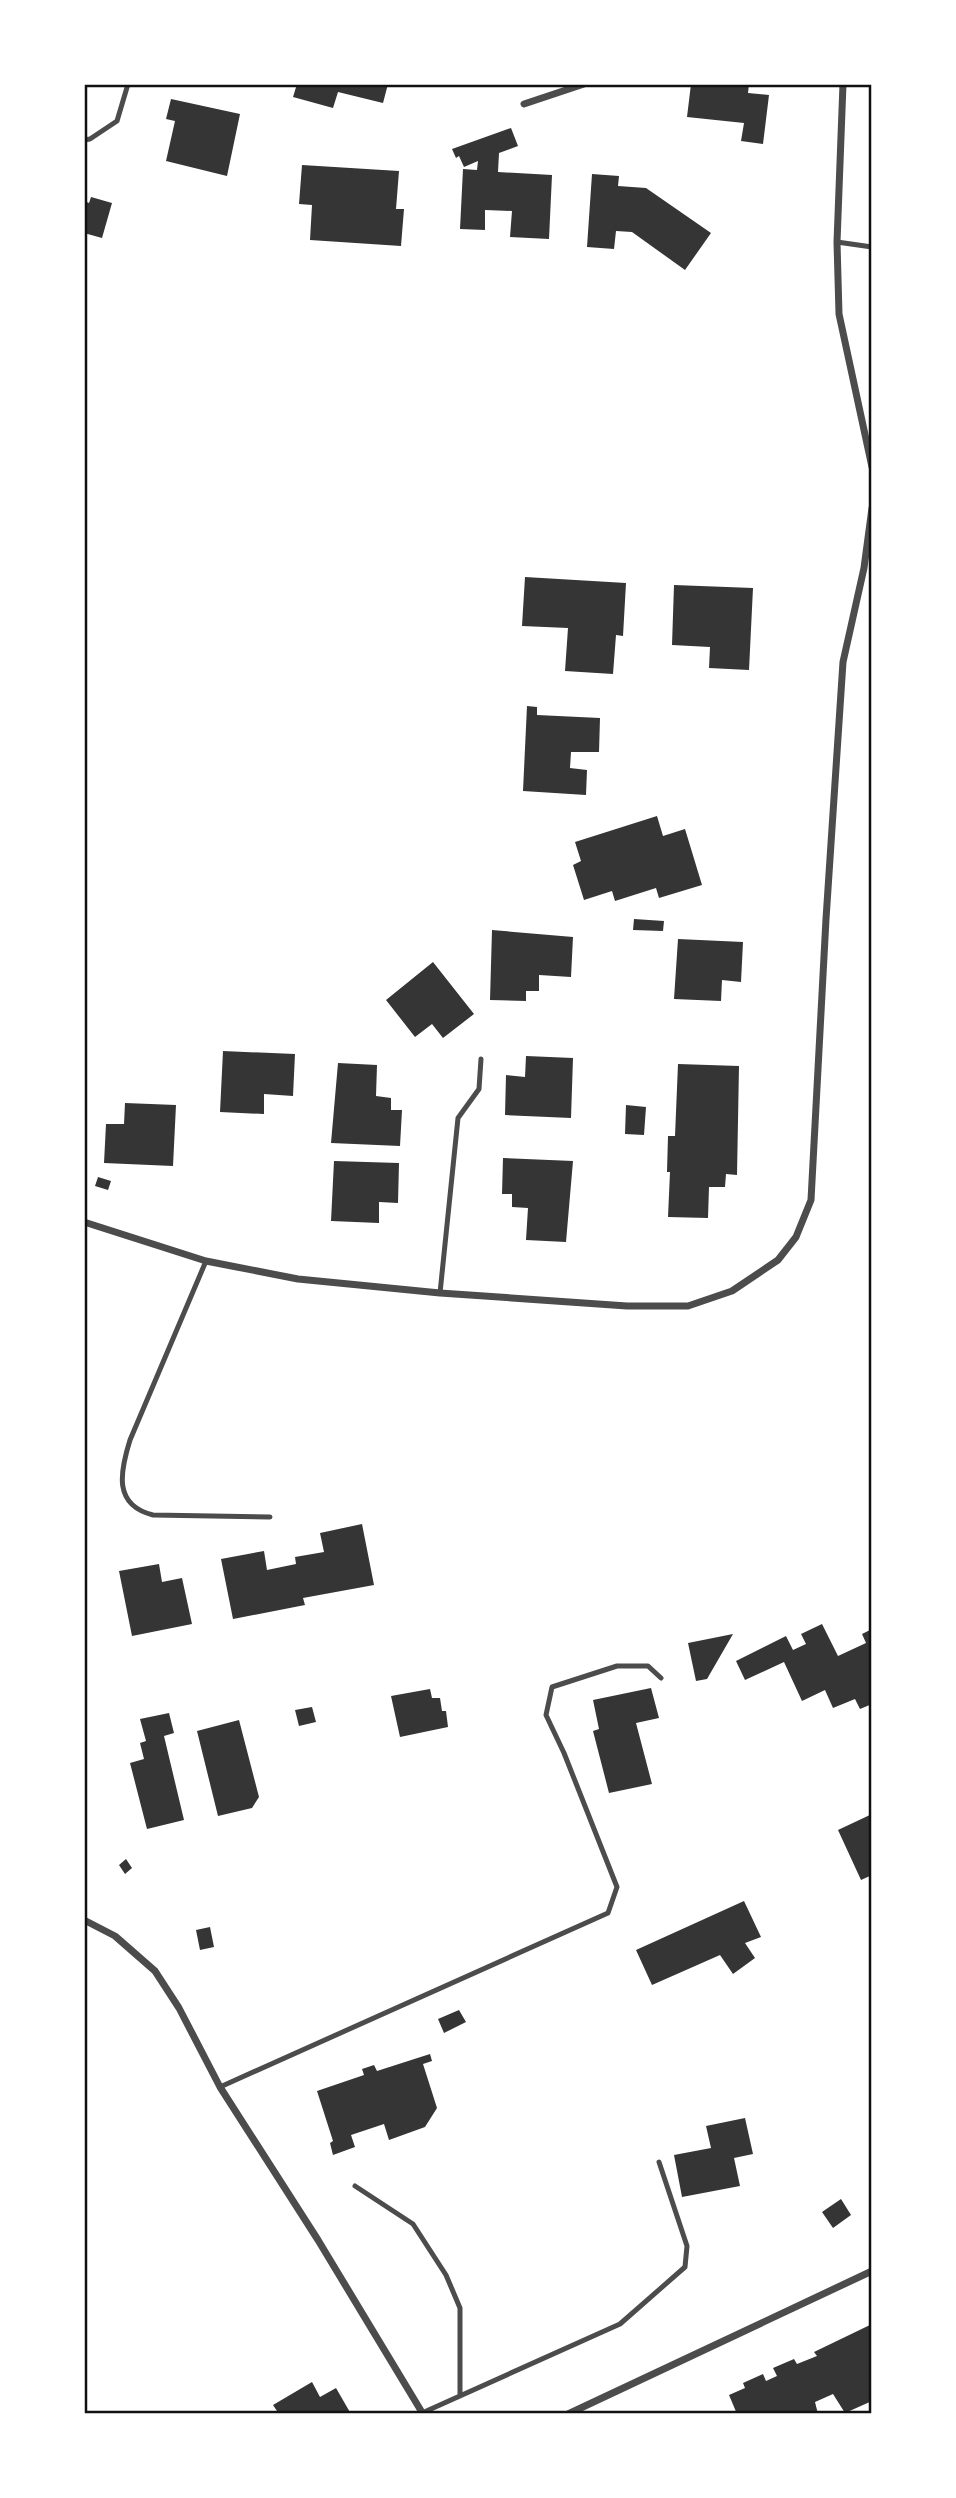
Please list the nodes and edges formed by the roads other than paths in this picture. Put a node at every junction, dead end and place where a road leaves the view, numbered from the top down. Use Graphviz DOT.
graph roads {
  1 [pos="128,84"];
  2 [pos="584,84"];
  3 [pos="843,84"];
  4 [pos="524,104"];
  5 [pos="84,139"];
  6 [pos="837,242"];
  7 [pos="872,247"];
  8 [pos="872,467"];
  9 [pos="872,508"];
  10 [pos="481,1059"];
  11 [pos="84,1222"];
  12 [pos="205,1261"];
  13 [pos="440,1293"];
  14 [pos="270,1517"];
  15 [pos="661,1678"];
  16 [pos="84,1920"];
  17 [pos="220,2087"];
  18 [pos="659,2162"];
  19 [pos="355,2186"];
  20 [pos="872,2271"];
  21 [pos="460,2396"];
  22 [pos="422,2414"];
  23 [pos="568,2414"];
  1 -- 5 [label="lane"];
  2 -- 4 [label="street"];
  3 -- 6 [label="street"];
  6 -- 7 [label="lane"];
  6 -- 8 [label="street"];
  9 -- 13 [label="street"];
  10 -- 13 [label="lane"];
  11 -- 12 [label="street"];
  12 -- 13 [label="street"];
  12 -- 14 [label="lane"];
  15 -- 17 [label="lane"];
  16 -- 17 [label="street"];
  17 -- 22 [label="street"];
  18 -- 21 [label="lane"];
  19 -- 21 [label="lane"];
  20 -- 23 [label="street"];
  21 -- 22 [label="lane"];
}
